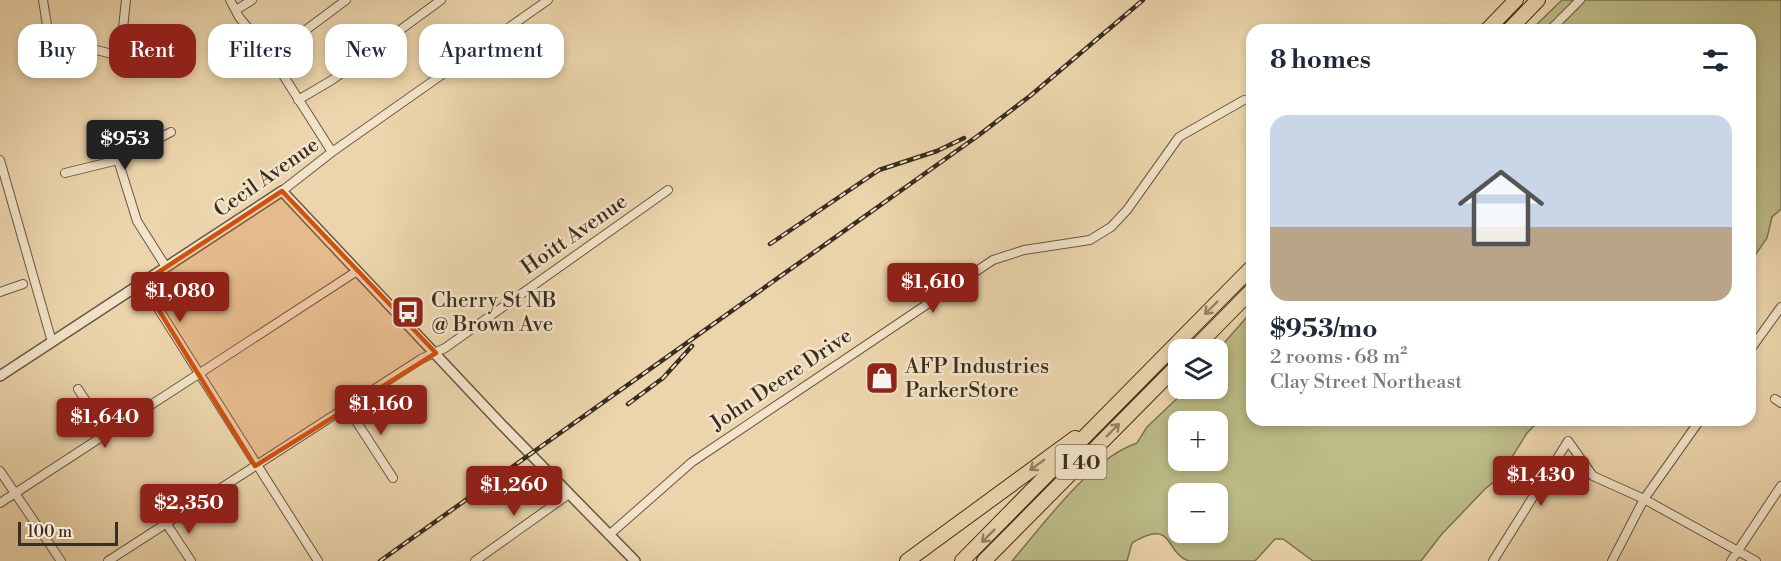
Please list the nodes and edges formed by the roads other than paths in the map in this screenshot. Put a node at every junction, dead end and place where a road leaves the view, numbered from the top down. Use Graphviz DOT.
graph roads {
  1 [pos="43,0"];
  2 [pos="126,0"];
  3 [pos="230,0"];
  4 [pos="252,0"];
  5 [pos="346,0"];
  6 [pos="441,0"];
  7 [pos="548,0"];
  8 [pos="1516,0"];
  9 [pos="1538,0"];
  10 [pos="1580,0"];
  11 [pos="236,10"];
  12 [pos="247,24"];
  13 [pos="1492,24"];
  14 [pos="1515,24"];
  15 [pos="1556,24"];
  16 [pos="313,25"];
  17 [pos="284,78"];
  18 [pos="298,100"];
  19 [pos="1244,100"];
  20 [pos="171,132"];
  21 [pos="332,152"];
  22 [pos="0,160"];
  23 [pos="118,160"];
  24 [pos="65,173"];
  25 [pos="668,190"];
  26 [pos="282,191"];
  27 [pos="166,267"];
  28 [pos="357,271"];
  29 [pos="1246,273"];
  30 [pos="142,283"];
  31 [pos="23,284"];
  32 [pos="0,292"];
  33 [pos="1246,296"];
  34 [pos="1781,308"];
  35 [pos="1204,339"];
  36 [pos="52,342"];
  37 [pos="1756,342"];
  38 [pos="436,353"];
  39 [pos="199,375"];
  40 [pos="1168,375"];
  41 [pos="0,376"];
  42 [pos="78,389"];
  43 [pos="347,407"];
  44 [pos="1101,419"];
  45 [pos="1697,426"];
  46 [pos="107,433"];
  47 [pos="255,466"];
  48 [pos="0,471"];
  49 [pos="393,478"];
  50 [pos="1781,486"];
  51 [pos="16,492"];
  52 [pos="569,494"];
  53 [pos="1644,499"];
  54 [pos="0,502"];
  55 [pos="1032,512"];
  56 [pos="166,523"];
  57 [pos="609,535"];
  58 [pos="1737,551"];
  59 [pos="61,561"];
  60 [pos="108,561"];
  61 [pos="190,561"];
  62 [pos="318,561"];
  63 [pos="475,561"];
  64 [pos="635,561"];
  65 [pos="907,561"];
  66 [pos="962,561"];
  67 [pos="984,561"];
  68 [pos="996,561"];
  69 [pos="1493,561"];
  70 [pos="1612,561"];
  71 [pos="1731,561"];
  72 [pos="1756,561"];
  1 -- 2 [label="street"];
  3 -- 11 [label="street"];
  4 -- 11 [label="street"];
  5 -- 16 [label="street"];
  6 -- 18 [label="street"];
  7 -- 21 [label="street, Cecil Avenue"];
  8 -- 13 [label="highway"];
  9 -- 14 [label="highway"];
  10 -- 15 [label="street"];
  11 -- 12 [label="street"];
  17 -- 18 [label="street"];
  18 -- 21 [label="street"];
  19 -- 57 [label="street, John Deere Drive"];
  20 -- 23 [label="street"];
  21 -- 26 [label="street, Cecil Avenue"];
  22 -- 36 [label="street"];
  23 -- 24 [label="street"];
  23 -- 27 [label="street"];
  25 -- 38 [label="street, Hoitt Avenue"];
  26 -- 27 [label="street, Cecil Avenue"];
  26 -- 28 [label="street"];
  27 -- 30 [label="street, Cecil Avenue"];
  28 -- 38 [label="street"];
  28 -- 39 [label="street"];
  29 -- 44 [label="highway, I 40, one-way"];
  30 -- 36 [label="street, Cecil Avenue"];
  30 -- 39 [label="street"];
  31 -- 32 [label="street"];
  33 -- 35 [label="highway"];
  34 -- 37 [label="street"];
  36 -- 41 [label="street, Cecil Avenue"];
  38 -- 43 [label="street, Hoitt Avenue"];
  38 -- 52 [label="street"];
  39 -- 46 [label="street"];
  39 -- 47 [label="street"];
  55 -- 40 [label="highway, I 40, one-way"];
  42 -- 46 [label="street"];
  43 -- 47 [label="street, Hoitt Avenue"];
  43 -- 49 [label="street"];
  44 -- 65 [label="highway, one-way"];
  44 -- 66 [label="highway, I 40, one-way"];
  45 -- 53 [label="street"];
  46 -- 51 [label="street"];
  47 -- 56 [label="street, Hoitt Avenue"];
  47 -- 62 [label="street"];
  48 -- 51 [label="street"];
  50 -- 58 [label="street"];
  51 -- 54 [label="street"];
  51 -- 59 [label="street"];
  52 -- 57 [label="street"];
  52 -- 63 [label="street"];
  53 -- 58 [label="street"];
  53 -- 69 [label="street"];
  53 -- 70 [label="street"];
  55 -- 67 [label="highway, I 40"];
  55 -- 68 [label="highway"];
  56 -- 60 [label="street, Hoitt Avenue"];
  56 -- 61 [label="street"];
  57 -- 64 [label="street"];
  58 -- 71 [label="street"];
  58 -- 72 [label="street"];
}
